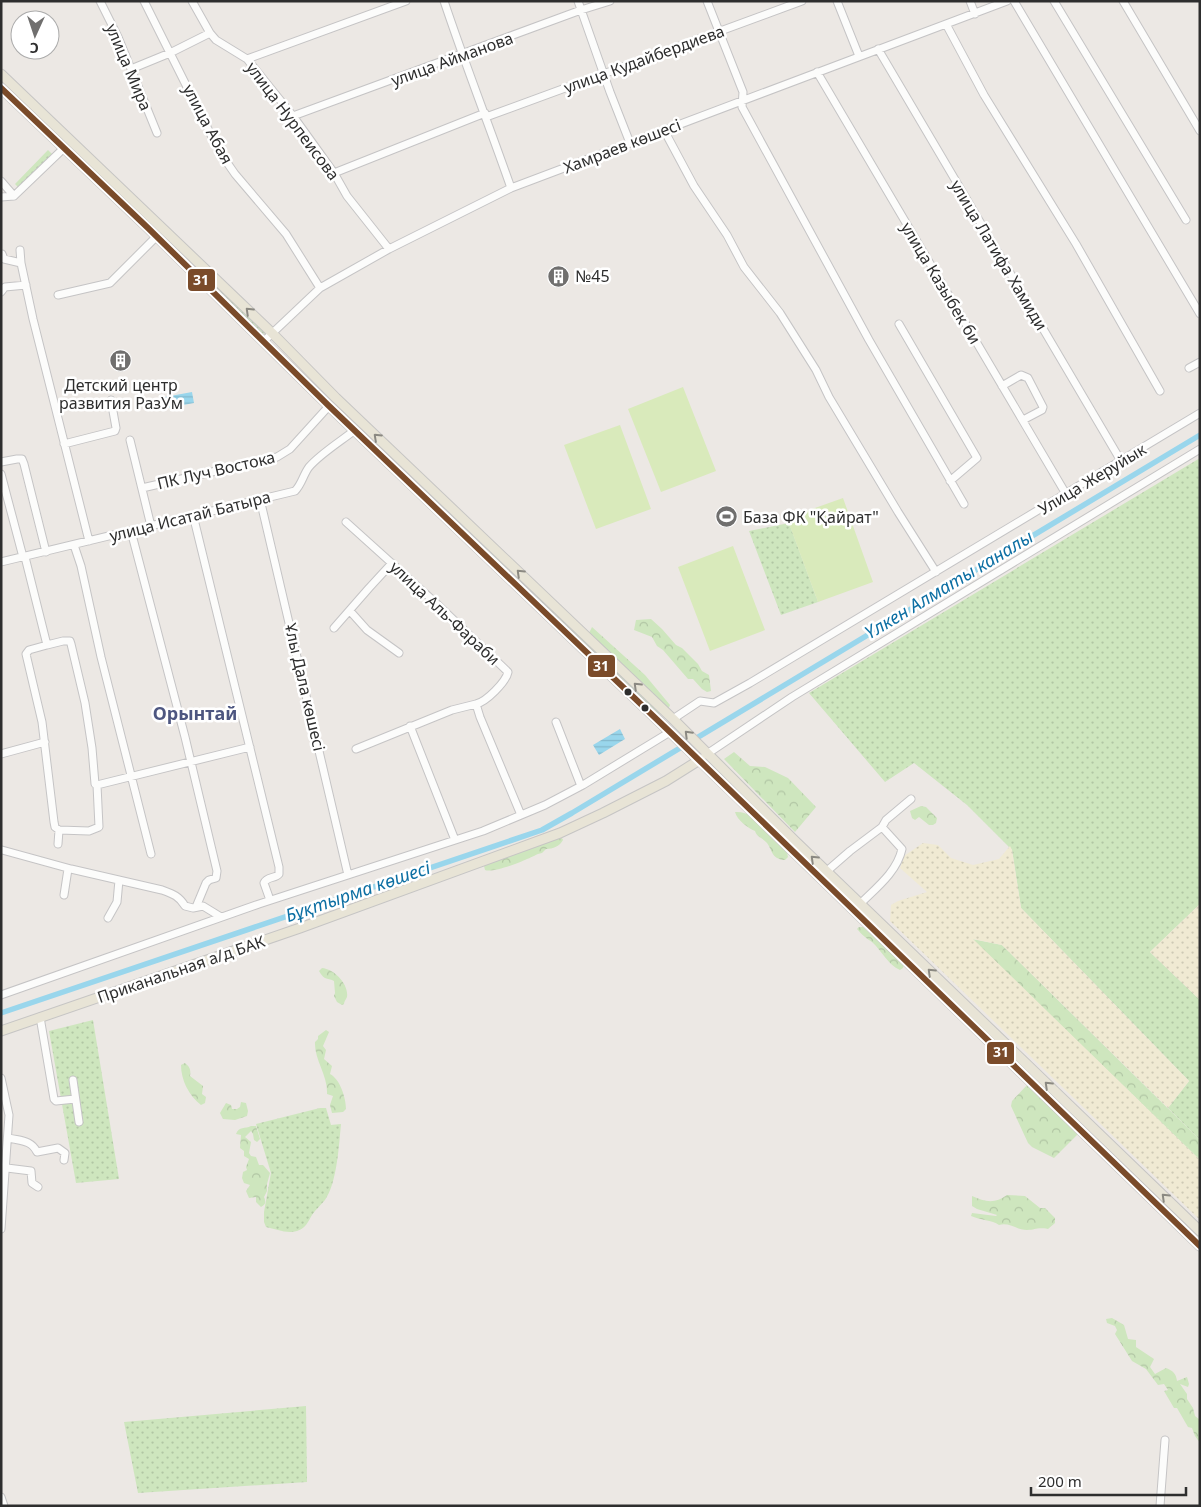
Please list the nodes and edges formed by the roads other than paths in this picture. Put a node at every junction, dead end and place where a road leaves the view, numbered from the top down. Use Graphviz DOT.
graph roads {
  1 [pos="100,1"];
  2 [pos="144,1"];
  3 [pos="192,1"];
  4 [pos="406,1"];
  5 [pos="444,1"];
  6 [pos="578,1"];
  7 [pos="610,1"];
  8 [pos="707,1"];
  9 [pos="802,1"];
  10 [pos="837,1"];
  11 [pos="970,1"];
  12 [pos="1007,1"];
  13 [pos="1014,1"];
  14 [pos="1054,1"];
  15 [pos="1123,1"];
  16 [pos="581,10"];
  17 [pos="975,14"];
  18 [pos="946,24"];
  19 [pos="718,32"];
  20 [pos="210,33"];
  21 [pos="878,49"];
  22 [pos="170,52"];
  23 [pos="462,56"];
  24 [pos="859,56"];
  25 [pos="248,59"];
  26 [pos="131,69"];
  27 [pos="817,72"];
  28 [pos="1,74"];
  29 [pos="604,74"];
  30 [pos="1,88"];
  31 [pos="742,100"];
  32 [pos="486,115"];
  33 [pos="293,116"];
  34 [pos="664,130"];
  35 [pos="1200,131"];
  36 [pos="156,133"];
  37 [pos="630,143"];
  38 [pos="64,148"];
  39 [pos="334,173"];
  40 [pos="1,181"];
  41 [pos="511,188"];
  42 [pos="14,196"];
  43 [pos="1,197"];
  44 [pos="1186,220"];
  45 [pos="157,236"];
  46 [pos="389,249"];
  47 [pos="20,250"];
  48 [pos="2,252"];
  49 [pos="21,263"];
  50 [pos="26,285"];
  51 [pos="320,288"];
  52 [pos="1,292"];
  53 [pos="58,295"];
  54 [pos="1200,314"];
  55 [pos="899,324"];
  56 [pos="272,333"];
  57 [pos="264,341"];
  58 [pos="1200,362"];
  59 [pos="1189,368"];
  60 [pos="1002,386"];
  61 [pos="1160,392"];
  62 [pos="336,398"];
  63 [pos="111,400"];
  64 [pos="329,406"];
  65 [pos="1200,413"];
  66 [pos="1023,420"];
  67 [pos="355,430"];
  68 [pos="130,440"];
  69 [pos="64,444"];
  70 [pos="1200,449"];
  71 [pos="396,454"];
  72 [pos="388,461"];
  73 [pos="1121,461"];
  74 [pos="1,462"];
  75 [pos="1,474"];
  76 [pos="950,480"];
  77 [pos="142,488"];
  78 [pos="1066,494"];
  79 [pos="260,499"];
  80 [pos="964,504"];
  81 [pos="193,515"];
  82 [pos="346,522"];
  83 [pos="151,526"];
  84 [pos="131,531"];
  85 [pos="89,541"];
  86 [pos="74,545"];
  87 [pos="46,552"];
  88 [pos="24,557"];
  89 [pos="1,562"];
  90 [pos="392,564"];
  91 [pos="936,572"];
  92 [pos="350,611"];
  93 [pos="334,628"];
  94 [pos="47,645"];
  95 [pos="399,653"];
  96 [pos="476,704"];
  97 [pos="672,719"];
  98 [pos="556,722"];
  99 [pos="410,726"];
  100 [pos="672,734"];
  101 [pos="45,742"];
  102 [pos="250,747"];
  103 [pos="356,749"];
  104 [pos="705,752"];
  105 [pos="1,754"];
  106 [pos="191,761"];
  107 [pos="698,761"];
  108 [pos="132,776"];
  109 [pos="97,785"];
  110 [pos="581,786"];
  111 [pos="911,799"];
  112 [pos="521,815"];
  113 [pos="882,827"];
  114 [pos="59,830"];
  115 [pos="455,840"];
  116 [pos="58,844"];
  117 [pos="792,844"];
  118 [pos="2,850"];
  119 [pos="151,854"];
  120 [pos="68,869"];
  121 [pos="827,872"];
  122 [pos="348,875"];
  123 [pos="119,880"];
  124 [pos="64,895"];
  125 [pos="270,900"];
  126 [pos="860,904"];
  127 [pos="196,907"];
  128 [pos="221,917"];
  129 [pos="108,918"];
  130 [pos="891,941"];
  131 [pos="1,995"];
  132 [pos="40,1017"];
  133 [pos="1,1031"];
  134 [pos="1,1078"];
  135 [pos="73,1080"];
  136 [pos="75,1099"];
  137 [pos="79,1122"];
  138 [pos="9,1138"];
  139 [pos="64,1160"];
  140 [pos="6,1168"];
  141 [pos="38,1187"];
  142 [pos="1,1229"];
  143 [pos="1200,1231"];
  144 [pos="1200,1246"];
  145 [pos="1165,1440"];
  146 [pos="1,1496"];
  147 [pos="4,1506"];
  148 [pos="1160,1506"];
  1 -- 26 [label="street, улица Мира"];
  2 -- 22 [label="street, улица Абая"];
  3 -- 20 [label="street, улица Нурпеисова"];
  4 -- 25 [label="street"];
  5 -- 23 [label="street"];
  6 -- 16 [label="street"];
  7 -- 16 [label="street, улица Айманова"];
  8 -- 19 [label="street"];
  9 -- 19 [label="street, улица Кудайбердиева"];
  10 -- 24 [label="street"];
  11 -- 17 [label="street"];
  12 -- 17 [label="street, Хамраев көшесі"];
  13 -- 54 [label="street"];
  14 -- 44 [label="street"];
  15 -- 35 [label="street"];
  16 -- 23 [label="street, улица Айманова"];
  16 -- 29 [label="street"];
  17 -- 18 [label="street, Хамраев көшесі"];
  18 -- 21 [label="street, Хамраев көшесі"];
  18 -- 61 [label="street"];
  19 -- 29 [label="street, улица Кудайбердиева"];
  19 -- 31 [label="street"];
  20 -- 22 [label="street"];
  20 -- 25 [label="street, улица Нурпеисова"];
  21 -- 24 [label="street, Хамраев көшесі"];
  21 -- 73 [label="street, улица Латифа Хамиди"];
  22 -- 26 [label="street"];
  22 -- 51 [label="street, улица Абая"];
  23 -- 32 [label="street"];
  23 -- 33 [label="street, улица Айманова"];
  24 -- 27 [label="street, Хамраев көшесі"];
  25 -- 33 [label="street, улица Нурпеисова"];
  26 -- 36 [label="street, улица Мира"];
  27 -- 31 [label="street, Хамраев көшесі"];
  27 -- 60 [label="street, улица Казыбек би"];
  56 -- 28 [label="main road, one-way"];
  29 -- 32 [label="street, улица Кудайбердиева"];
  29 -- 37 [label="street"];
  30 -- 38 [label="main road"];
  31 -- 34 [label="street, Хамраев көшесі"];
  31 -- 76 [label="street"];
  32 -- 39 [label="street, улица Кудайбердиева"];
  32 -- 41 [label="street"];
  33 -- 39 [label="street, улица Нурпеисова"];
  34 -- 37 [label="street, Хамраев көшесі"];
  34 -- 91 [label="street"];
  37 -- 41 [label="street, Хамраев көшесі"];
  38 -- 42 [label="street"];
  38 -- 45 [label="main road"];
  39 -- 46 [label="street, улица Нурпеисова"];
  40 -- 42 [label="street"];
  41 -- 46 [label="street, Хамраев көшесі"];
  42 -- 43 [label="street"];
  45 -- 53 [label="street"];
  45 -- 57 [label="main road"];
  46 -- 51 [label="street, Хамраев көшесі"];
  47 -- 49 [label="street"];
  48 -- 49 [label="street"];
  49 -- 50 [label="street"];
  50 -- 52 [label="street"];
  50 -- 69 [label="street"];
  51 -- 56 [label="street, Хамраев көшесі"];
  55 -- 76 [label="street"];
  56 -- 57 [label="street, Хамраев көшесі"];
  56 -- 62 [label="main road"];
  57 -- 64 [label="main road"];
  58 -- 59 [label="street"];
  60 -- 66 [label="street, улица Казыбек би"];
  60 -- 66 [label="street"];
  62 -- 64 [label="main road"];
  71 -- 62 [label="main road, one-way"];
  63 -- 69 [label="street"];
  64 -- 67 [label="main road"];
  64 -- 77 [label="street, ПК Луч Востока"];
  65 -- 73 [label="street, Улица Жеруйык"];
  66 -- 78 [label="street, улица Казыбек би"];
  67 -- 72 [label="main road"];
  67 -- 79 [label="street, улица Исатай Батыра"];
  68 -- 77 [label="street"];
  69 -- 85 [label="street"];
  70 -- 104 [label="street, Приканальная а/д БАК"];
  71 -- 72 [label="main road"];
  97 -- 71 [label="main road, one-way"];
  72 -- 100 [label="main road"];
  73 -- 78 [label="street, Улица Жеруйык"];
  74 -- 87 [label="street"];
  75 -- 88 [label="street"];
  76 -- 80 [label="street"];
  77 -- 83 [label="street"];
  78 -- 91 [label="street, Улица Жеруйык"];
  79 -- 81 [label="street, улица Исатай Батыра"];
  79 -- 122 [label="street, Ұлы Дала көшесі"];
  81 -- 83 [label="street, улица Исатай Батыра"];
  81 -- 102 [label="street"];
  82 -- 90 [label="street, улица Аль-Фараби"];
  83 -- 84 [label="street, улица Исатай Батыра"];
  84 -- 85 [label="street, улица Исатай Батыра"];
  84 -- 106 [label="street"];
  85 -- 86 [label="street, улица Исатай Батыра"];
  86 -- 87 [label="street, улица Исатай Батыра"];
  86 -- 108 [label="street"];
  87 -- 88 [label="street, улица Исатай Батыра"];
  88 -- 89 [label="street, улица Исатай Батыра"];
  88 -- 94 [label="street"];
  90 -- 92 [label="street"];
  90 -- 96 [label="street, улица Аль-Фараби"];
  91 -- 97 [label="street, Улица Жеруйык"];
  92 -- 93 [label="street"];
  92 -- 95 [label="street"];
  94 -- 101 [label="street"];
  94 -- 109 [label="street"];
  96 -- 99 [label="street"];
  96 -- 112 [label="street"];
  104 -- 97 [label="main road, one-way"];
  98 -- 110 [label="street"];
  99 -- 103 [label="street"];
  99 -- 115 [label="street"];
  100 -- 107 [label="main road"];
  100 -- 110 [label="street"];
  101 -- 105 [label="street"];
  101 -- 114 [label="street"];
  102 -- 106 [label="street"];
  102 -- 125 [label="street"];
  104 -- 107 [label="main road, Приканальная а/д БАК"];
  104 -- 117 [label="main road"];
  106 -- 108 [label="street"];
  106 -- 127 [label="street"];
  107 -- 117 [label="main road"];
  107 -- 132 [label="main road, Приканальная а/д БАК"];
  108 -- 109 [label="street"];
  108 -- 119 [label="street"];
  109 -- 114 [label="street"];
  110 -- 112 [label="street"];
  111 -- 113 [label="street"];
  112 -- 115 [label="street"];
  113 -- 121 [label="street"];
  113 -- 126 [label="street"];
  114 -- 116 [label="street"];
  115 -- 122 [label="street"];
  121 -- 117 [label="main road, one-way"];
  117 -- 130 [label="main road"];
  118 -- 120 [label="street"];
  120 -- 123 [label="street"];
  120 -- 124 [label="street"];
  121 -- 126 [label="main road"];
  122 -- 125 [label="street"];
  123 -- 127 [label="street"];
  123 -- 129 [label="street"];
  125 -- 128 [label="street"];
  126 -- 130 [label="main road"];
  127 -- 128 [label="street"];
  128 -- 131 [label="street"];
  143 -- 130 [label="main road, one-way"];
  130 -- 144 [label="main road"];
  132 -- 133 [label="main road, Приканальная а/д БАК"];
  132 -- 136 [label="street"];
  134 -- 138 [label="street"];
  135 -- 136 [label="street"];
  136 -- 137 [label="street"];
  138 -- 139 [label="street"];
  138 -- 140 [label="street"];
  140 -- 141 [label="street"];
  140 -- 142 [label="street"];
  145 -- 148 [label="street"];
  146 -- 147 [label="street"];
}
